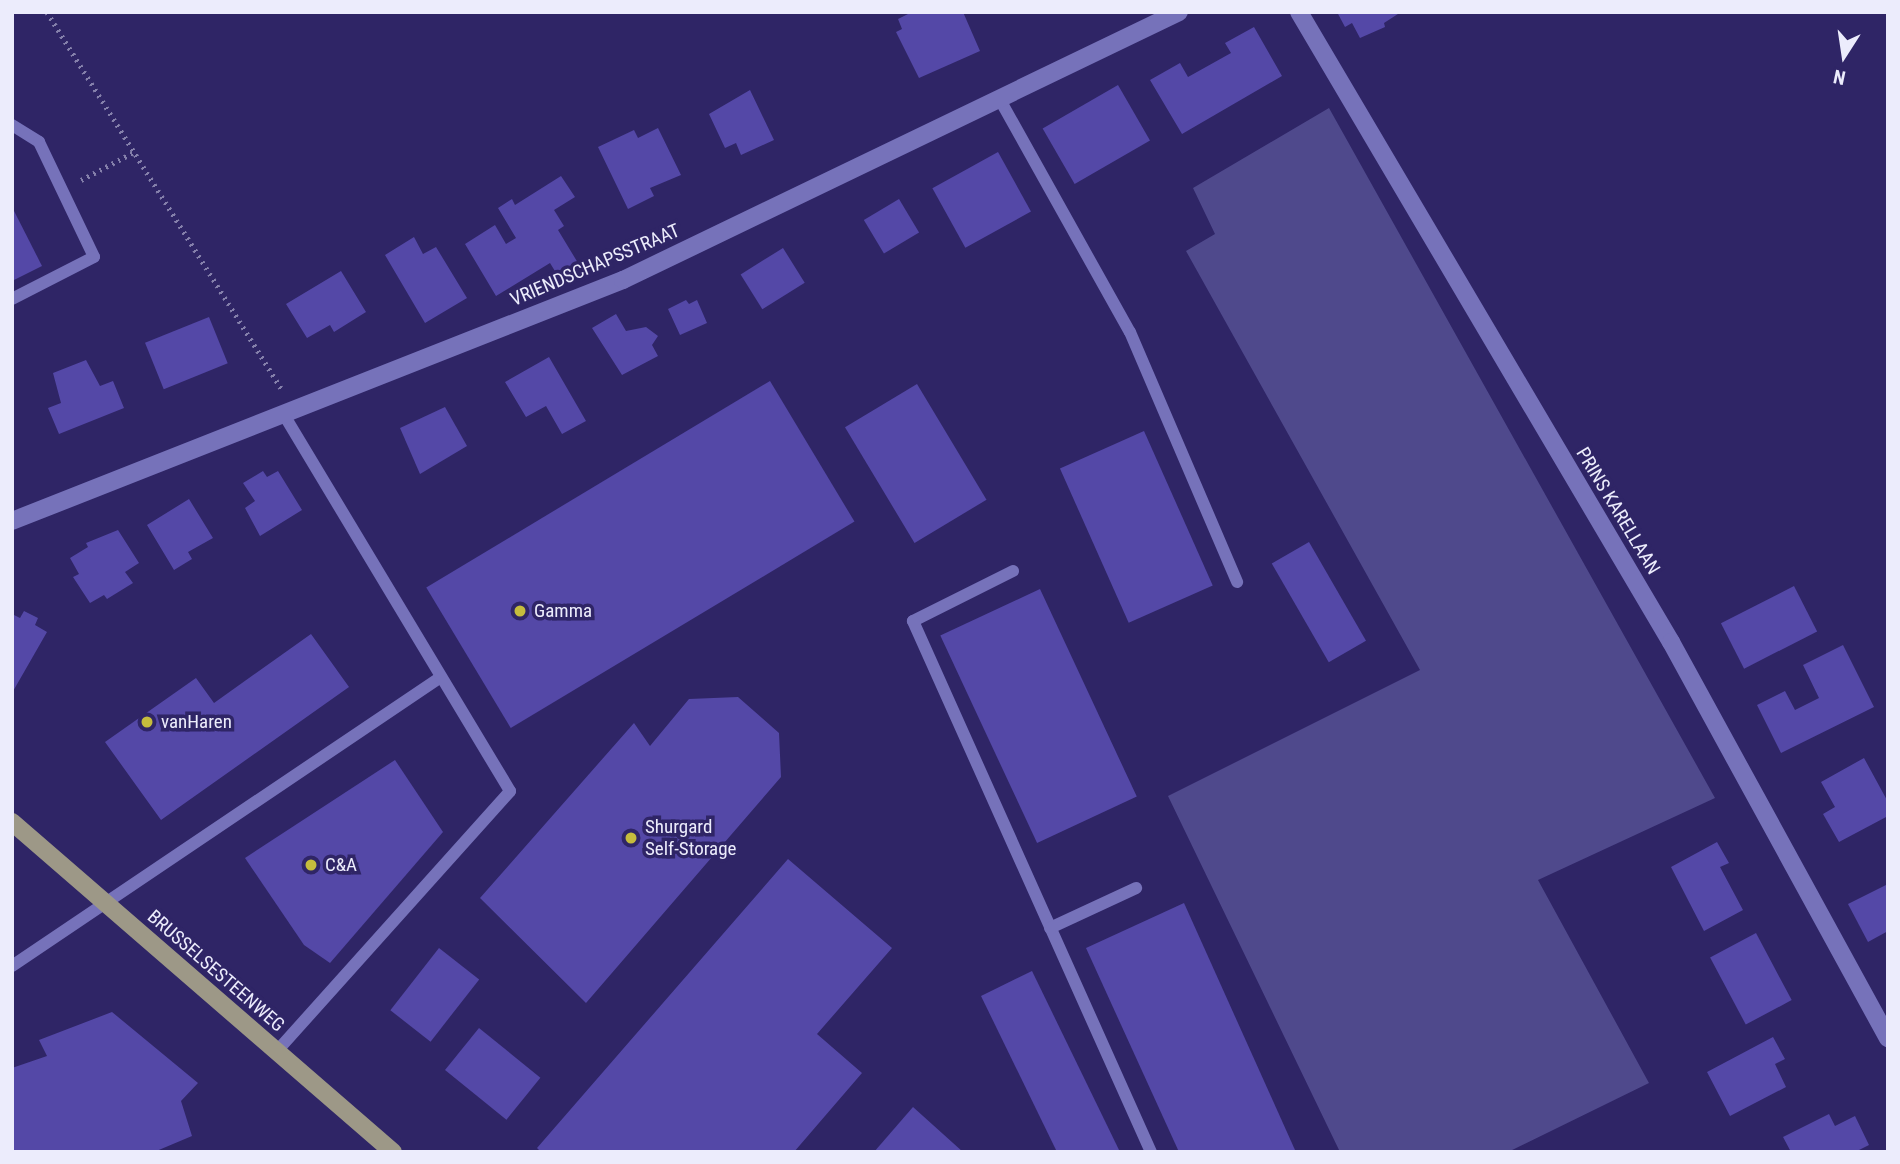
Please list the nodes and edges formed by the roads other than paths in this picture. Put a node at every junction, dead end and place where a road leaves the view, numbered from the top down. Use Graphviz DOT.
graph roads {
  1 [pos="1179,12"];
  2 [pos="1298,12"];
  3 [pos="999,99"];
  4 [pos="12,125"];
  5 [pos="12,299"];
  6 [pos="288,411"];
  7 [pos="12,522"];
  8 [pos="1013,571"];
  9 [pos="1237,582"];
  10 [pos="441,677"];
  11 [pos="12,822"];
  12 [pos="1136,888"];
  13 [pos="104,902"];
  14 [pos="1050,928"];
  15 [pos="12,966"];
  16 [pos="1888,1039"];
  17 [pos="277,1051"];
  18 [pos="393,1152"];
  19 [pos="1151,1152"];
  1 -- 3 [label="street, VRIENDSCHAPSSTRAAT"];
  2 -- 16 [label="street, PRINS KARELLAAN"];
  3 -- 6 [label="street, VRIENDSCHAPSSTRAAT"];
  3 -- 9 [label="lane"];
  4 -- 5 [label="lane"];
  6 -- 7 [label="street, VRIENDSCHAPSSTRAAT"];
  6 -- 10 [label="lane"];
  8 -- 14 [label="lane"];
  10 -- 13 [label="lane"];
  10 -- 17 [label="lane"];
  11 -- 13 [label="main road, BRUSSELSESTEENWEG"];
  12 -- 14 [label="lane"];
  13 -- 15 [label="lane"];
  13 -- 17 [label="main road, BRUSSELSESTEENWEG"];
  14 -- 19 [label="lane"];
  17 -- 18 [label="main road, BRUSSELSESTEENWEG"];
}
